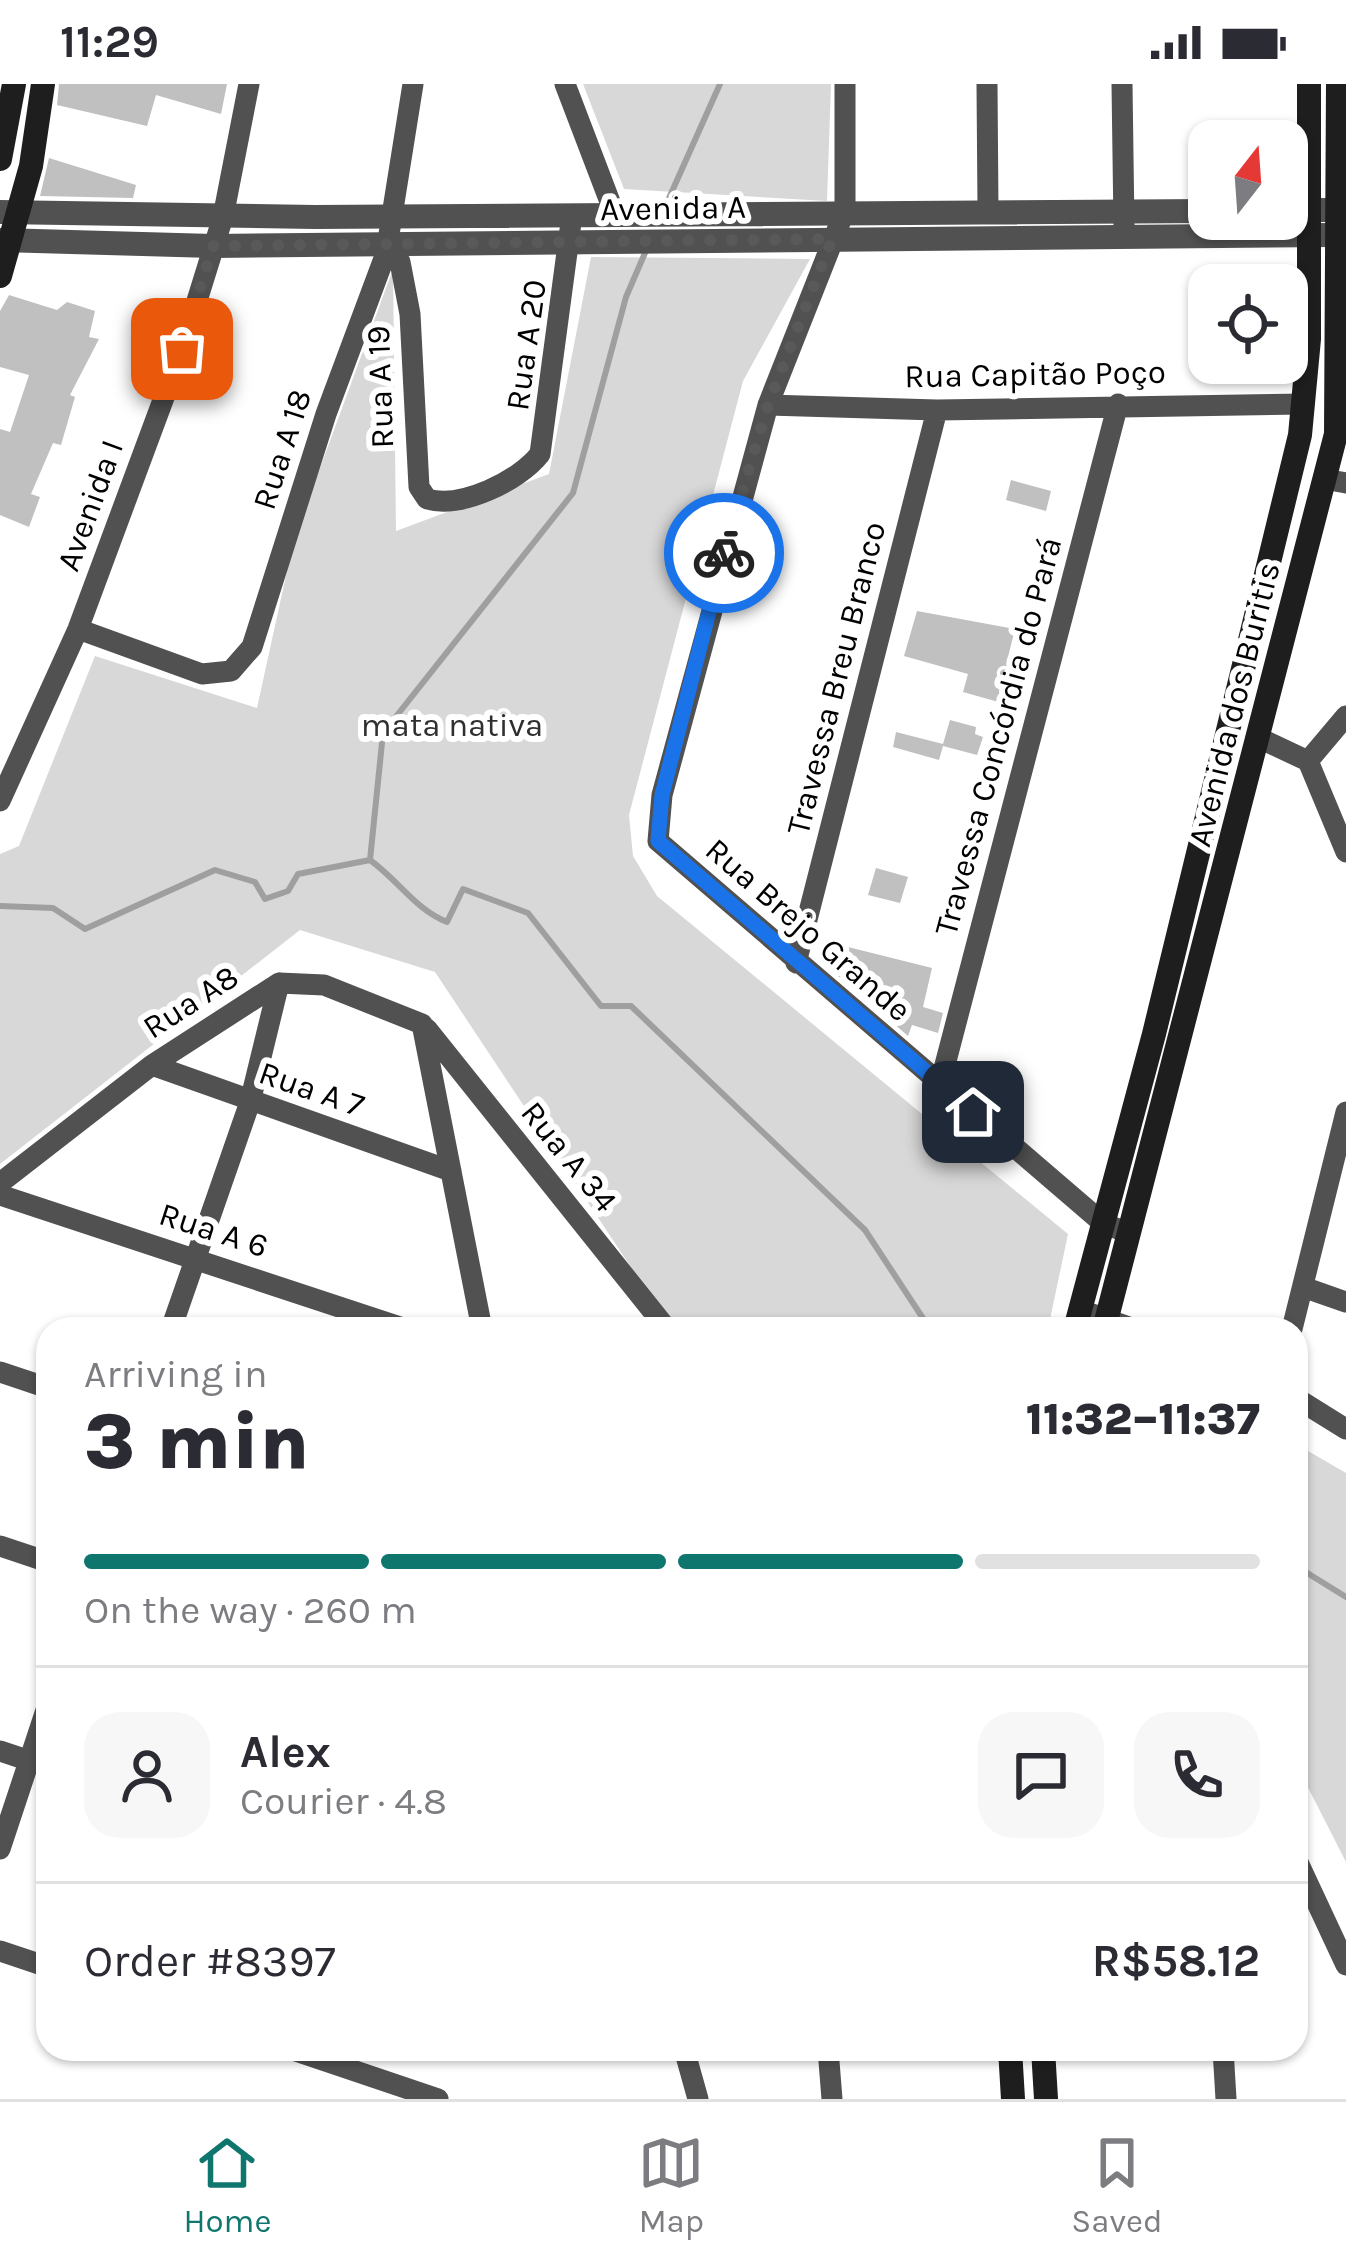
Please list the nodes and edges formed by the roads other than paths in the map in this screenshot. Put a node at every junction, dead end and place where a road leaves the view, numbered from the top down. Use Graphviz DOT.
graph roads {
  1 [pos="14,84"];
  2 [pos="43,84"];
  3 [pos="249,84"];
  4 [pos="413,84"];
  5 [pos="565,84"];
  6 [pos="845,84"];
  7 [pos="987,84"];
  8 [pos="1122,84"];
  9 [pos="1310,84"];
  10 [pos="1338,84"];
  11 [pos="1308,120"];
  12 [pos="0,159"];
  13 [pos="988,210"];
  14 [pos="845,211"];
  15 [pos="1188,211"];
  16 [pos="10,212"];
  17 [pos="1123,212"];
  18 [pos="615,214"];
  19 [pos="572,215"];
  20 [pos="223,217"];
  21 [pos="1308,219"];
  22 [pos="1341,222"];
  23 [pos="1188,231"];
  24 [pos="387,236"];
  25 [pos="1124,238"];
  26 [pos="832,239"];
  27 [pos="6,240"];
  28 [pos="1301,240"];
  29 [pos="573,241"];
  30 [pos="213,246"];
  31 [pos="0,276"];
  32 [pos="1118,404"];
  33 [pos="1304,404"];
  34 [pos="768,405"];
  35 [pos="937,410"];
  36 [pos="1335,481"];
  37 [pos="452,501"];
  38 [pos="79,628"];
  39 [pos="1346,716"];
  40 [pos="1259,738"];
  41 [pos="1308,761"];
  42 [pos="0,800"];
  43 [pos="1346,852"];
  44 [pos="796,963"];
  45 [pos="279,983"];
  46 [pos="422,1024"];
  47 [pos="152,1065"];
  48 [pos="940,1084"];
  49 [pos="250,1102"];
  50 [pos="1344,1128"];
  51 [pos="451,1171"];
  52 [pos="0,1183"];
  53 [pos="0,1195"];
  54 [pos="1115,1228"];
  55 [pos="195,1256"];
  56 [pos="1303,1287"];
  57 [pos="1346,1302"];
  58 [pos="175,1317"];
  59 [pos="371,1317"];
  60 [pos="480,1317"];
  61 [pos="657,1317"];
  62 [pos="1078,1317"];
  63 [pos="1107,1317"];
  64 [pos="1295,1317"];
  65 [pos="0,1372"];
  66 [pos="36,1384"];
  67 [pos="1308,1405"];
  68 [pos="1346,1429"];
  69 [pos="0,1546"];
  70 [pos="36,1558"];
  71 [pos="0,1751"];
  72 [pos="36,1763"];
  73 [pos="36,1768"];
  74 [pos="0,1849"];
  75 [pos="1308,1884"];
  76 [pos="0,1951"];
  77 [pos="36,1963"];
  78 [pos="1346,1966"];
  79 [pos="326,2061"];
  80 [pos="687,2061"];
  81 [pos="830,2061"];
  82 [pos="1011,2061"];
  83 [pos="1044,2061"];
  84 [pos="1224,2061"];
  85 [pos="438,2099"];
  86 [pos="698,2099"];
  87 [pos="832,2099"];
  88 [pos="1013,2099"];
  89 [pos="1046,2099"];
  90 [pos="1226,2099"];
  1 -- 12 [label="main road"];
  2 -- 16 [label="main road"];
  3 -- 20 [label="street, Avenida I"];
  4 -- 24 [label="street, Rua A 18"];
  5 -- 18 [label="street"];
  6 -- 14 [label="street"];
  7 -- 13 [label="street"];
  8 -- 17 [label="street"];
  9 -- 11 [label="main road, Avenida dos Buritis"];
  10 -- 22 [label="main road, Avenida dos Buritis"];
  13 -- 14 [label="street, Avenida A"];
  13 -- 17 [label="street, Avenida A"];
  14 -- 18 [label="street, Avenida A"];
  14 -- 26 [label="street, Rua Brejo Grande"];
  15 -- 17 [label="street, Avenida A"];
  16 -- 20 [label="street, Avenida A"];
  16 -- 27 [label="main road"];
  17 -- 25 [label="street"];
  18 -- 19 [label="street, Avenida A"];
  19 -- 24 [label="street, Avenida A"];
  19 -- 29 [label="street, Rua A 20"];
  20 -- 24 [label="street, Avenida A"];
  20 -- 30 [label="street, Avenida I"];
  21 -- 22 [label="street, Avenida A"];
  22 -- 36 [label="main road, Avenida dos Buritis"];
  23 -- 25 [label="street, Avenida A"];
  24 -- 29 [label="street, Avenida A"];
  24 -- 30 [label="street, Avenida A"];
  24 -- 37 [label="street, Rua A 19"];
  24 -- 38 [label="street, Rua A 18"];
  25 -- 26 [label="street, Avenida A"];
  26 -- 29 [label="street, Avenida A"];
  26 -- 34 [label="street, Rua Brejo Grande"];
  27 -- 30 [label="street, Avenida A"];
  27 -- 31 [label="main road"];
  28 -- 33 [label="main road, Avenida dos Buritis"];
  29 -- 37 [label="street, Rua A 20"];
  30 -- 38 [label="street, Avenida I"];
  32 -- 33 [label="street, Rua Capitão Poço"];
  32 -- 35 [label="street, Rua Capitão Poço"];
  32 -- 48 [label="street, Travessa Concórdia do Pará"];
  33 -- 54 [label="main road, Avenida dos Buritis"];
  34 -- 35 [label="street, Rua Capitão Poço"];
  34 -- 44 [label="street, Rua Brejo Grande"];
  35 -- 44 [label="street, Travessa Breu Branco"];
  36 -- 40 [label="main road, Avenida dos Buritis"];
  38 -- 42 [label="street, Avenida I"];
  39 -- 41 [label="street"];
  40 -- 41 [label="street"];
  40 -- 54 [label="main road, Avenida dos Buritis"];
  41 -- 43 [label="street"];
  44 -- 48 [label="street, Rua Brejo Grande"];
  45 -- 46 [label="street, Rua A8"];
  45 -- 47 [label="street, Rua A8"];
  45 -- 49 [label="street"];
  46 -- 51 [label="street"];
  46 -- 61 [label="street, Rua A 34"];
  47 -- 49 [label="street, Rua A 7"];
  47 -- 52 [label="street, Rua A8"];
  48 -- 54 [label="street, Rua Brejo Grande"];
  49 -- 51 [label="street, Rua A 7"];
  49 -- 55 [label="street"];
  50 -- 56 [label="street"];
  51 -- 60 [label="street"];
  53 -- 55 [label="street, Rua A 6"];
  54 -- 62 [label="main road, Avenida dos Buritis"];
  54 -- 63 [label="main road, Avenida dos Buritis"];
  55 -- 58 [label="street"];
  55 -- 59 [label="street, Rua A 6"];
  56 -- 57 [label="street"];
  56 -- 64 [label="street"];
  65 -- 66 [label="street"];
  67 -- 68 [label="street"];
  69 -- 70 [label="street"];
  71 -- 72 [label="street"];
  73 -- 74 [label="street"];
  75 -- 78 [label="street"];
  76 -- 77 [label="street"];
  79 -- 85 [label="street"];
  80 -- 86 [label="street"];
  81 -- 87 [label="street"];
  82 -- 88 [label="main road"];
  83 -- 89 [label="main road"];
  84 -- 90 [label="street"];
}
